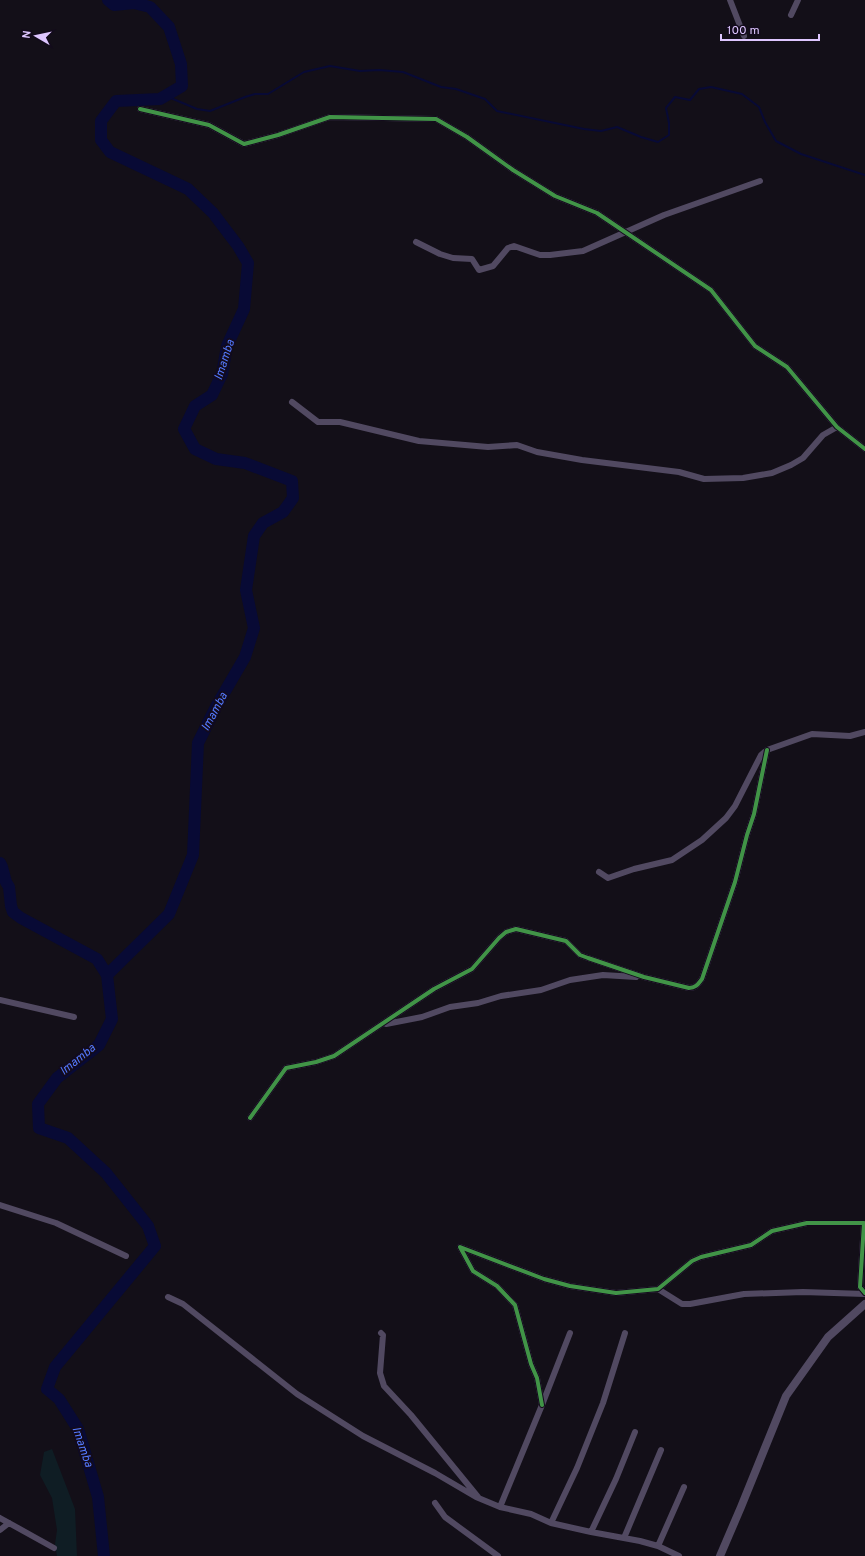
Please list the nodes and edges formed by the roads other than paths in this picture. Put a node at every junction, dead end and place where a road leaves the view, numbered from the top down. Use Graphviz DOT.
graph roads {
  1 [pos="730,0"];
  2 [pos="798,0"];
  3 [pos="791,15"];
  4 [pos="744,36"];
  5 [pos="140,109"];
  6 [pos="760,181"];
  7 [pos="626,233"];
  8 [pos="416,242"];
  9 [pos="292,402"];
  10 [pos="837,426"];
  11 [pos="865,449"];
  12 [pos="865,732"];
  13 [pos="767,750"];
  14 [pos="599,872"];
  15 [pos="644,977"];
  16 [pos="0,1000"];
  17 [pos="74,1017"];
  18 [pos="383,1024"];
  19 [pos="250,1118"];
  20 [pos="0,1205"];
  21 [pos="126,1256"];
  22 [pos="658,1289"];
  23 [pos="865,1293"];
  24 [pos="168,1297"];
  25 [pos="865,1304"];
  26 [pos="381,1333"];
  27 [pos="570,1333"];
  28 [pos="625,1334"];
  29 [pos="542,1405"];
  30 [pos="635,1432"];
  31 [pos="661,1450"];
  32 [pos="684,1487"];
  33 [pos="479,1498"];
  34 [pos="436,1502"];
  35 [pos="500,1507"];
  36 [pos="0,1518"];
  37 [pos="8,1523"];
  38 [pos="551,1523"];
  39 [pos="0,1530"];
  40 [pos="591,1532"];
  41 [pos="624,1538"];
  42 [pos="658,1546"];
  43 [pos="54,1548"];
  44 [pos="498,1556"];
  45 [pos="680,1556"];
  46 [pos="720,1556"];
  1 -- 4 [label="street"];
  2 -- 3 [label="street"];
  5 -- 7 [label="street"];
  6 -- 7 [label="street"];
  7 -- 8 [label="street"];
  7 -- 10 [label="street"];
  9 -- 10 [label="street"];
  10 -- 11 [label="street"];
  12 -- 13 [label="street"];
  13 -- 14 [label="street"];
  13 -- 15 [label="street"];
  15 -- 18 [label="street"];
  15 -- 18 [label="street"];
  16 -- 17 [label="street"];
  18 -- 19 [label="street"];
  20 -- 21 [label="street"];
  22 -- 23 [label="street"];
  22 -- 23 [label="street"];
  22 -- 29 [label="street"];
  24 -- 33 [label="street"];
  25 -- 46 [label="street"];
  26 -- 33 [label="street"];
  27 -- 29 [label="street"];
  28 -- 38 [label="street"];
  29 -- 35 [label="street"];
  30 -- 40 [label="street"];
  31 -- 41 [label="street"];
  32 -- 42 [label="street"];
  33 -- 35 [label="street"];
  34 -- 44 [label="street"];
  35 -- 38 [label="street"];
  36 -- 37 [label="street"];
  37 -- 39 [label="street"];
  37 -- 43 [label="street"];
  38 -- 40 [label="street"];
  40 -- 41 [label="street"];
  41 -- 42 [label="street"];
  42 -- 45 [label="street"];
}
